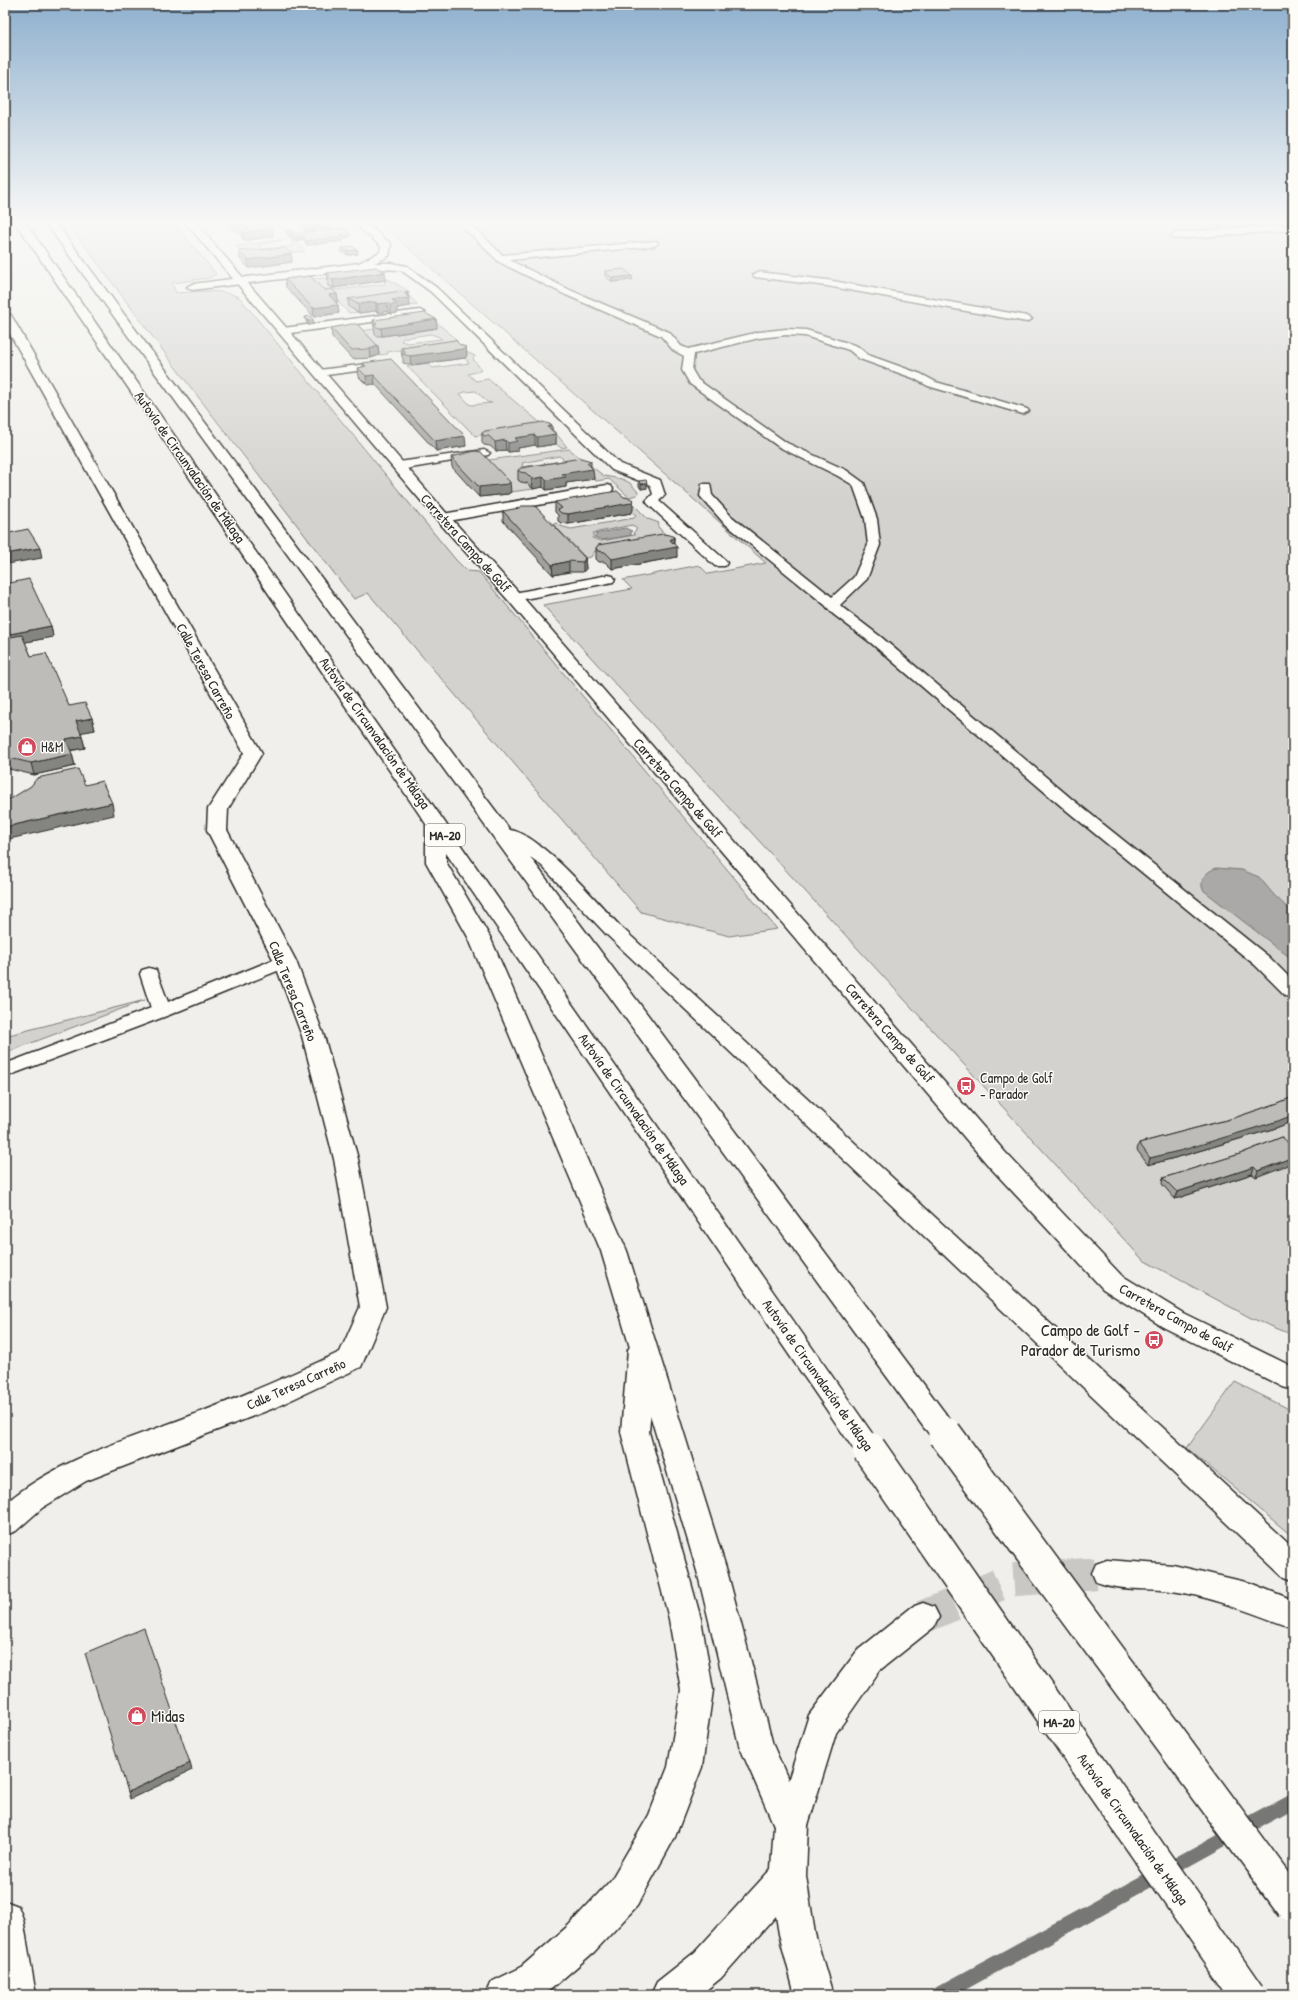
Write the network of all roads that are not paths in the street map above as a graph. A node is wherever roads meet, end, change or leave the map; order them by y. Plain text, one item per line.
1 (85, 315) edge
2 (119, 315) edge
3 (269, 315) edge
4 (403, 315) edge
5 (460, 315) edge
6 (621, 315) edge
7 (1003, 315) edge
8 (1027, 319) dead end
9 (7, 321) edge
10 (283, 332) junction
11 (686, 353) junction
12 (394, 363) edge
13 (319, 373) junction
14 (691, 378) junction
15 (722, 388) dead end
16 (1023, 411) dead end
17 (484, 452) edge
18 (399, 466) junction
19 (706, 487) dead end
20 (607, 489) dead end
21 (443, 518) junction
22 (720, 563) dead end
23 (608, 579) dead end
24 (514, 597) junction
25 (833, 604) junction
26 (436, 823) junction
27 (498, 827) junction
28 (285, 961) junction
29 (149, 974) dead end
30 (1293, 992) edge
31 (162, 1011) junction
32 (5, 1070) edge
33 (643, 1344) junction
34 (1293, 1379) edge
35 (5, 1522) edge
36 (1293, 1566) edge
37 (1107, 1573) tunnel mouth
38 (1293, 1614) edge
39 (923, 1617) tunnel mouth
40 (791, 1825) junction
41 (788, 1876) junction
42 (1293, 1906) edge
43 (5, 1919) edge
44 (17, 1995) edge
45 (504, 1995) edge
46 (670, 1995) edge
47 (814, 1995) edge
48 (1248, 1995) edge

1 - 26 main road, Autovía de Circunvalación de Málaga / MA-20
2 - 27 main road
3 - 10 main road, Carretera Campo de Golf
4 - 10 lane
5 - 22 lane
6 - 11 lane
7 - 8 lane
9 - 28 main road, Calle Teresa Carreño
10 - 13 main road, Carretera Campo de Golf
11 - 14 lane
11 - 16 lane
12 - 13 lane
13 - 18 main road, Carretera Campo de Golf
14 - 15 lane
14 - 25 lane
17 - 18 lane
18 - 21 main road, Carretera Campo de Golf
19 - 25 lane
20 - 21 lane
21 - 24 main road, Carretera Campo de Golf
23 - 24 lane
24 - 34 main road, Carretera Campo de Golf
25 - 30 lane
26 - 33 main road
26 - 48 main road, Autovía de Circunvalación de Málaga / MA-20, bridge
27 - 36 main road
27 - 42 main road, bridge
28 - 31 lane
28 - 35 main road, Calle Teresa Carreño
29 - 31 lane
31 - 32 lane
33 - 40 main road
33 - 45 main road
37 - 38 main road
39 - 40 main road
40 - 41 main road
41 - 46 main road
41 - 47 main road
43 - 44 main road

